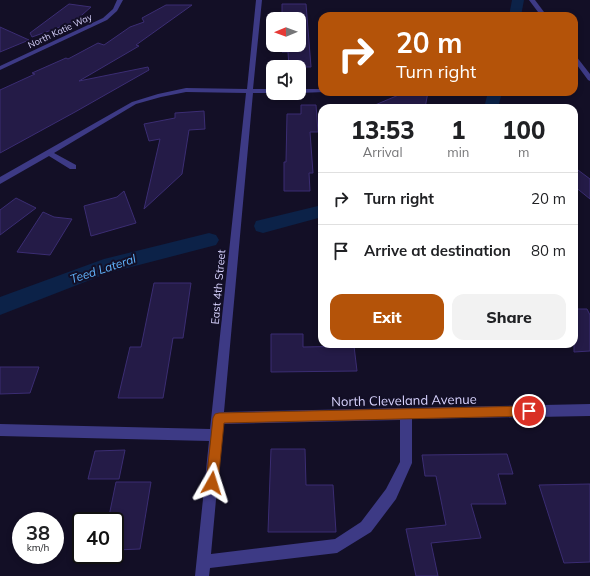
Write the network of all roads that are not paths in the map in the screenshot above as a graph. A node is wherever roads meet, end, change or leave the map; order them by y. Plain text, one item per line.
1 (120, 0) edge
2 (258, 0) edge
3 (532, 0) edge
4 (541, 12) edge
5 (578, 62) edge
6 (0, 68) edge
7 (590, 79) edge
8 (248, 91) junction
9 (266, 91) edge
10 (306, 91) edge
11 (318, 91) edge
12 (49, 153) junction
13 (73, 167) dead end
14 (0, 181) edge
15 (590, 410) edge
16 (406, 414) junction
17 (219, 418) junction
18 (0, 430) edge
19 (217, 435) junction
20 (204, 562) junction
21 (202, 576) edge

1 - 6 street, North Katie Way
2 - 8 street, East 4th Street
3 - 4 street
5 - 7 street
8 - 9 street
8 - 12 street
8 - 17 street, East 4th Street
10 - 11 street
12 - 13 street
12 - 14 street
15 - 16 street, North Cleveland Avenue
16 - 17 street, North Cleveland Avenue
16 - 20 street
17 - 19 street, East 4th Street
18 - 19 street
19 - 20 street, East 4th Street
20 - 21 street, East 4th Street

